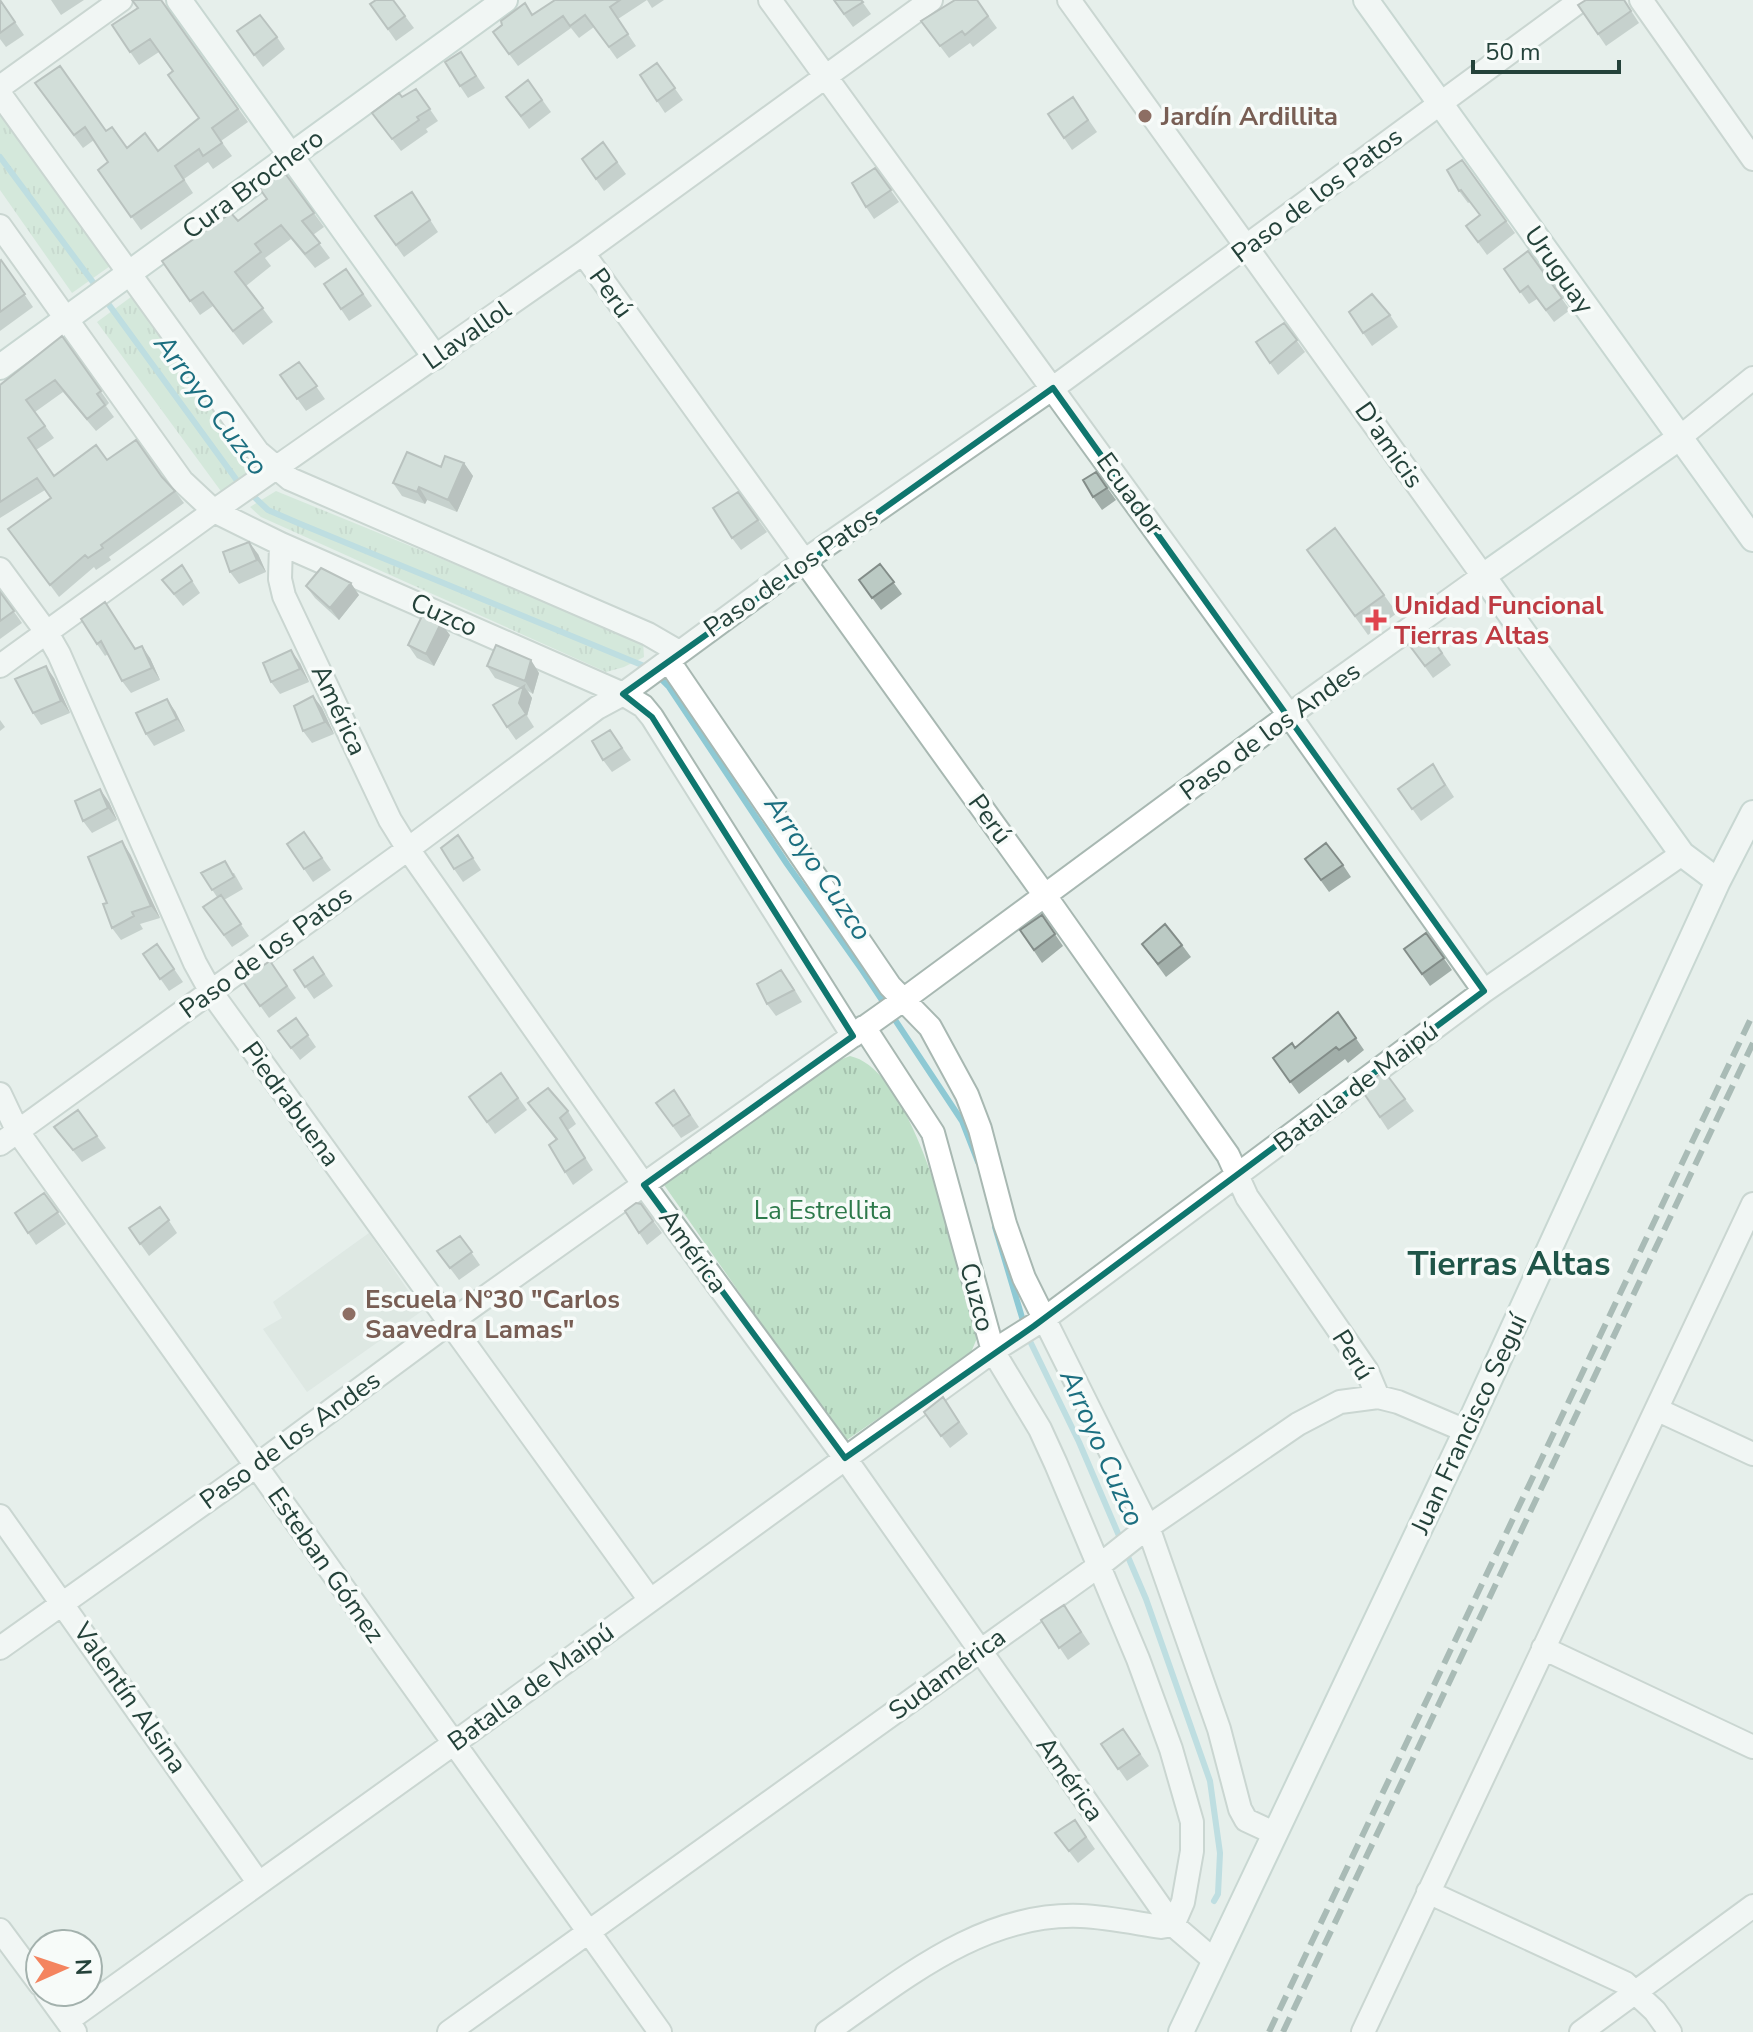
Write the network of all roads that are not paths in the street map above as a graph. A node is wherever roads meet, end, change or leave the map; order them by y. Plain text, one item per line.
1 (121, 0) edge
2 (179, 0) edge
3 (505, 0) edge
4 (770, 0) edge
5 (931, 0) edge
6 (1069, 0) edge
7 (1366, 0) edge
8 (1581, 0) edge
9 (1641, 0) edge
10 (827, 78) junction
11 (0, 87) edge
12 (0, 94) edge
13 (1440, 103) junction
14 (291, 155) junction
15 (1753, 159) edge
16 (0, 226) edge
17 (1248, 246) junction
18 (583, 253) junction
19 (121, 281) junction
20 (74, 314) junction
21 (435, 357) junction
22 (0, 367) edge
23 (1753, 378) edge
24 (1053, 388) junction
25 (1679, 438) junction
26 (268, 474) junction
27 (221, 506) junction
28 (1753, 539) edge
29 (281, 544) junction
30 (804, 561) junction
31 (0, 569) edge
32 (1483, 576) junction
33 (47, 633) junction
34 (669, 659) junction
35 (0, 666) edge
36 (631, 687) junction
37 (1289, 715) junction
38 (1753, 813) edge
39 (408, 849) junction
40 (1682, 854) junction
41 (1718, 881) junction
42 (1046, 897) junction
43 (1484, 991) junction
44 (211, 992) junction
45 (879, 1017) junction
46 (0, 1094) edge
47 (9, 1138) edge
48 (1237, 1177) junction
49 (644, 1185) junction
50 (1753, 1204) edge
51 (449, 1323) junction
52 (1039, 1323) junction
53 (993, 1351) junction
54 (1378, 1397) junction
55 (1658, 1410) junction
56 (1466, 1431) junction
57 (1753, 1454) edge
58 (845, 1458) junction
59 (256, 1466) junction
60 (0, 1516) edge
61 (1143, 1530) junction
62 (1106, 1560) junction
63 (650, 1600) junction
64 (63, 1602) junction
65 (0, 1648) edge
66 (1543, 1648) junction
67 (979, 1650) junction
68 (453, 1744) junction
69 (1753, 1747) edge
70 (1274, 1833) junction
71 (258, 1882) junction
72 (1428, 1892) junction
73 (1753, 1906) edge
74 (1173, 1925) junction
75 (0, 1930) edge
76 (589, 1932) junction
77 (1215, 1961) junction
78 (24, 1962) edge
79 (1638, 1993) junction
80 (58, 2008) edge
81 (71, 2026) edge
82 (449, 2032) edge
83 (660, 2032) edge
84 (827, 2032) edge
85 (1181, 2032) edge
86 (1363, 2032) edge
87 (1581, 2032) edge
88 (1670, 2032) edge

1 - 11 street
2 - 14 street
3 - 14 street, Cura Brochero
4 - 10 street, Ecuador
5 - 10 street, Llavallol
6 - 17 street, D'amicis
7 - 13 street, Uruguay
8 - 13 street, Paso de los Patos
9 - 15 street
10 - 18 street, Llavallol
10 - 24 street, Ecuador
12 - 19 street
13 - 17 street, Paso de los Patos
13 - 25 street, Uruguay
14 - 19 street, Cura Brochero
14 - 21 street
16 - 20 street, Cuzco
17 - 24 street, Paso de los Patos
17 - 32 street, D'amicis
18 - 21 street, Llavallol
18 - 30 street, Perú
19 - 20 street, Cura Brochero
19 - 26 street
20 - 22 street, Cura Brochero
20 - 27 street, Cuzco
21 - 26 street, Llavallol
23 - 25 street, Paso de los Andes
24 - 30 street, Paso de los Patos
24 - 37 street, Ecuador
25 - 28 street, Uruguay
25 - 32 street, Paso de los Andes
26 - 27 street, Llavallol
26 - 34 street
27 - 29 street, Cuzco
27 - 33 street, Llavallol
29 - 36 street, Cuzco
29 - 39 street, América
30 - 34 street, Paso de los Patos
30 - 42 street, Perú
31 - 33 street, Piedrabuena
32 - 37 street, Paso de los Andes
32 - 40 street, D'amicis
33 - 35 street, Llavallol
33 - 44 street, Piedrabuena
34 - 36 street, Paso de los Patos
34 - 45 street
36 - 39 street, Paso de los Patos
36 - 45 street, Cuzco
37 - 42 street, Paso de los Andes
37 - 43 street, Ecuador
38 - 41 street, Juan Francisco Seguí
39 - 44 street, Paso de los Patos
39 - 49 street, América
40 - 41 street, D'amicis
40 - 43 street, Batalla de Maipú
41 - 56 street, Juan Francisco Seguí
42 - 45 street, Paso de los Andes
42 - 48 street, Perú
43 - 48 street, Batalla de Maipú
44 - 47 street, Paso de los Patos
44 - 51 street, Piedrabuena
45 - 49 street, Paso de los Andes
45 - 52 street
45 - 53 street, Cuzco
46 - 47 street, Esteban Gómez
47 - 59 street, Esteban Gómez
48 - 52 street, Batalla de Maipú
48 - 54 street, Perú
49 - 51 street, Paso de los Andes
49 - 58 street, América
50 - 55 street
51 - 59 street, Paso de los Andes
51 - 63 street, Piedrabuena
52 - 53 street, Batalla de Maipú
52 - 61 street
53 - 58 street, Batalla de Maipú
53 - 62 street, Cuzco
54 - 56 street, Sudamérica
54 - 61 street, Sudamérica
55 - 57 street
55 - 66 street
56 - 70 street, Juan Francisco Seguí
58 - 63 street, Batalla de Maipú
58 - 67 street, América
59 - 64 street, Paso de los Andes
59 - 68 street, Esteban Gómez
60 - 64 street, Valentín Alsina
61 - 62 street, Sudamérica
61 - 70 street
62 - 67 street, Sudamérica
62 - 74 street, Cuzco
63 - 68 street, Batalla de Maipú
64 - 65 street, Paso de los Andes
64 - 71 street, Valentín Alsina
66 - 69 street
66 - 72 street
67 - 74 street, América
67 - 76 street, Sudamérica
68 - 71 street, Batalla de Maipú
68 - 76 street, Esteban Gómez
70 - 77 street, Juan Francisco Seguí
71 - 81 street, Batalla de Maipú
72 - 79 street
72 - 86 street
73 - 79 street
74 - 77 street, América
74 - 84 street
75 - 78 street
76 - 82 street, Sudamérica
76 - 83 street, Esteban Gómez
77 - 85 street, Juan Francisco Seguí
79 - 87 street
79 - 88 street
80 - 81 street

